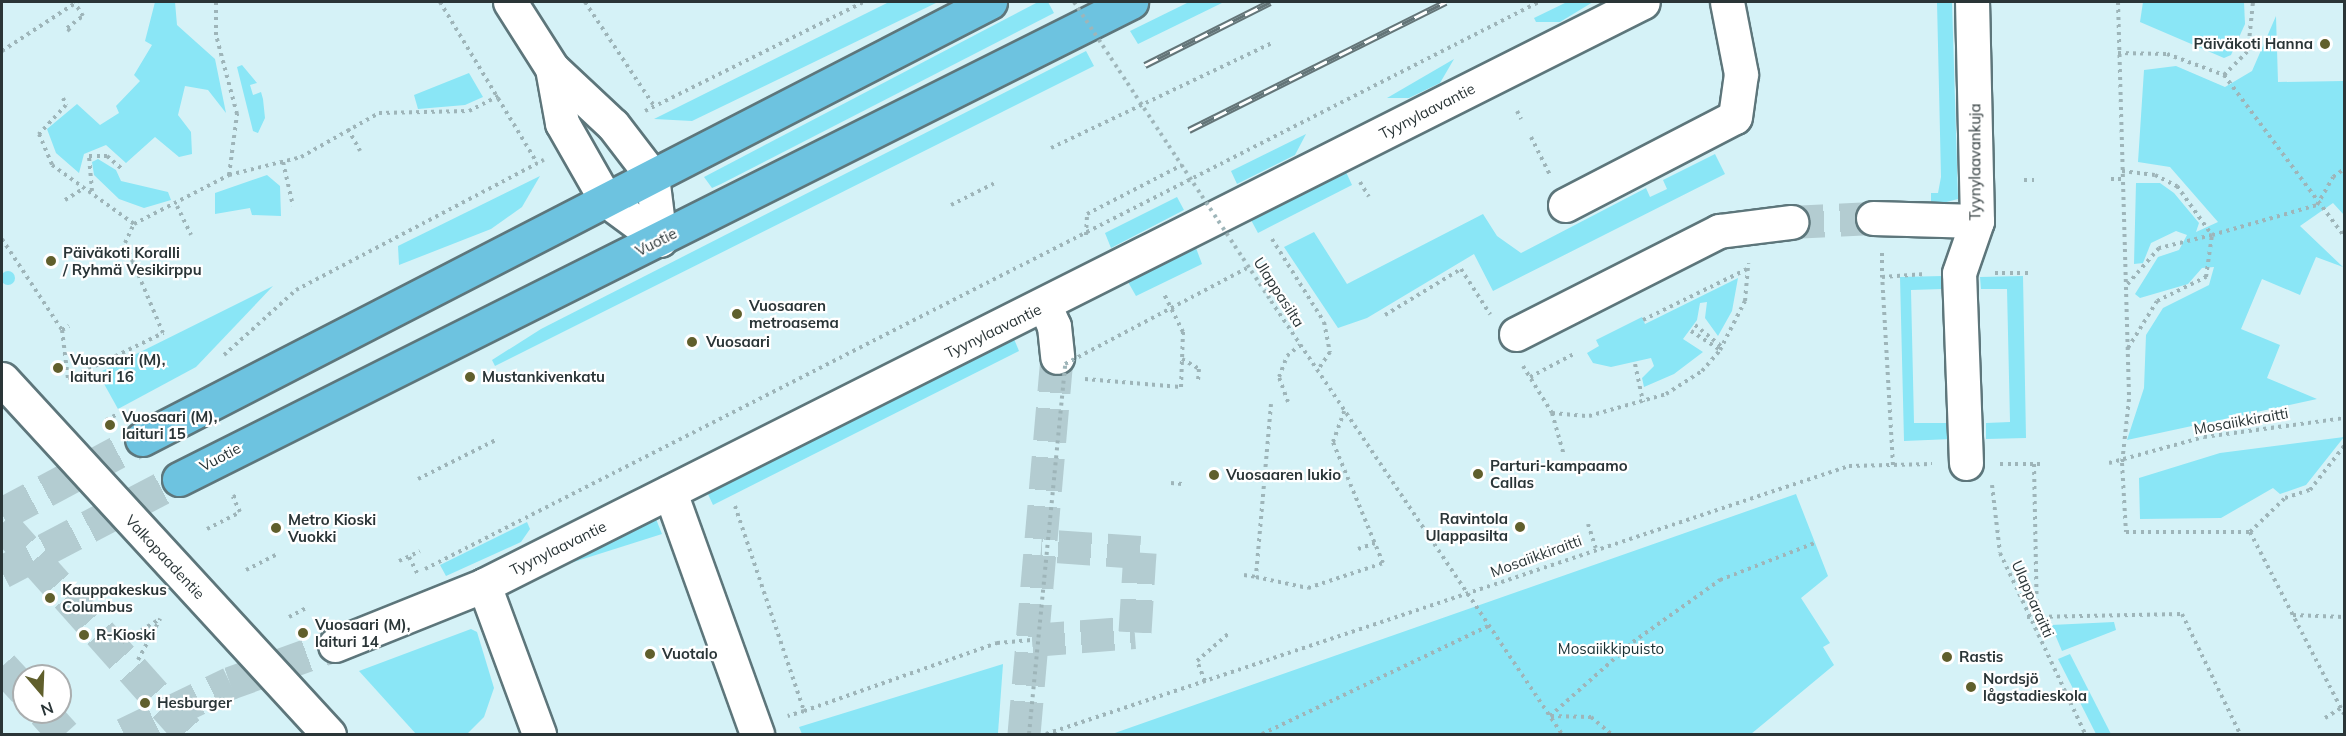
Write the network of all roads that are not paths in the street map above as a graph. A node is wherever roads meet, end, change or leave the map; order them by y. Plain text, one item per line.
1 (510, 2) edge
2 (990, 2) edge
3 (1131, 2) edge
4 (1643, 2) edge
5 (1727, 2) edge
6 (1972, 2) edge
7 (552, 68) junction
8 (652, 176) junction
9 (606, 200) junction
10 (1565, 205) dead end
11 (1873, 218) tunnel mouth
12 (1977, 221) junction
13 (1791, 222) tunnel mouth
14 (660, 240) junction
15 (1045, 306) junction
16 (1510, 338) road end
17 (1057, 357) tunnel mouth
18 (2, 380) edge
19 (141, 439) tunnel mouth
20 (1979, 463) road end
21 (179, 479) tunnel mouth
22 (670, 492) junction
23 (484, 585) junction
24 (335, 645) tunnel mouth
25 (328, 735) edge
26 (539, 735) edge
27 (757, 735) edge

1 - 7 street
2 - 8 main road
3 - 14 main road, Vuotie
4 - 15 street, Tyynylaavantie
5 - 10 street
6 - 12 street, Tyynylaavankuja
7 - 8 street
7 - 9 street
8 - 9 main road
8 - 14 street
9 - 14 street
9 - 19 main road
11 - 12 street
12 - 20 street, Tyynylaavankuja
13 - 16 street
14 - 21 main road, Vuotie
15 - 17 street
15 - 22 street, Tyynylaavantie
18 - 25 street, Valkopaadentie, bridge
22 - 23 street, Tyynylaavantie
22 - 27 street
23 - 24 street, Tyynylaavantie
23 - 26 street

